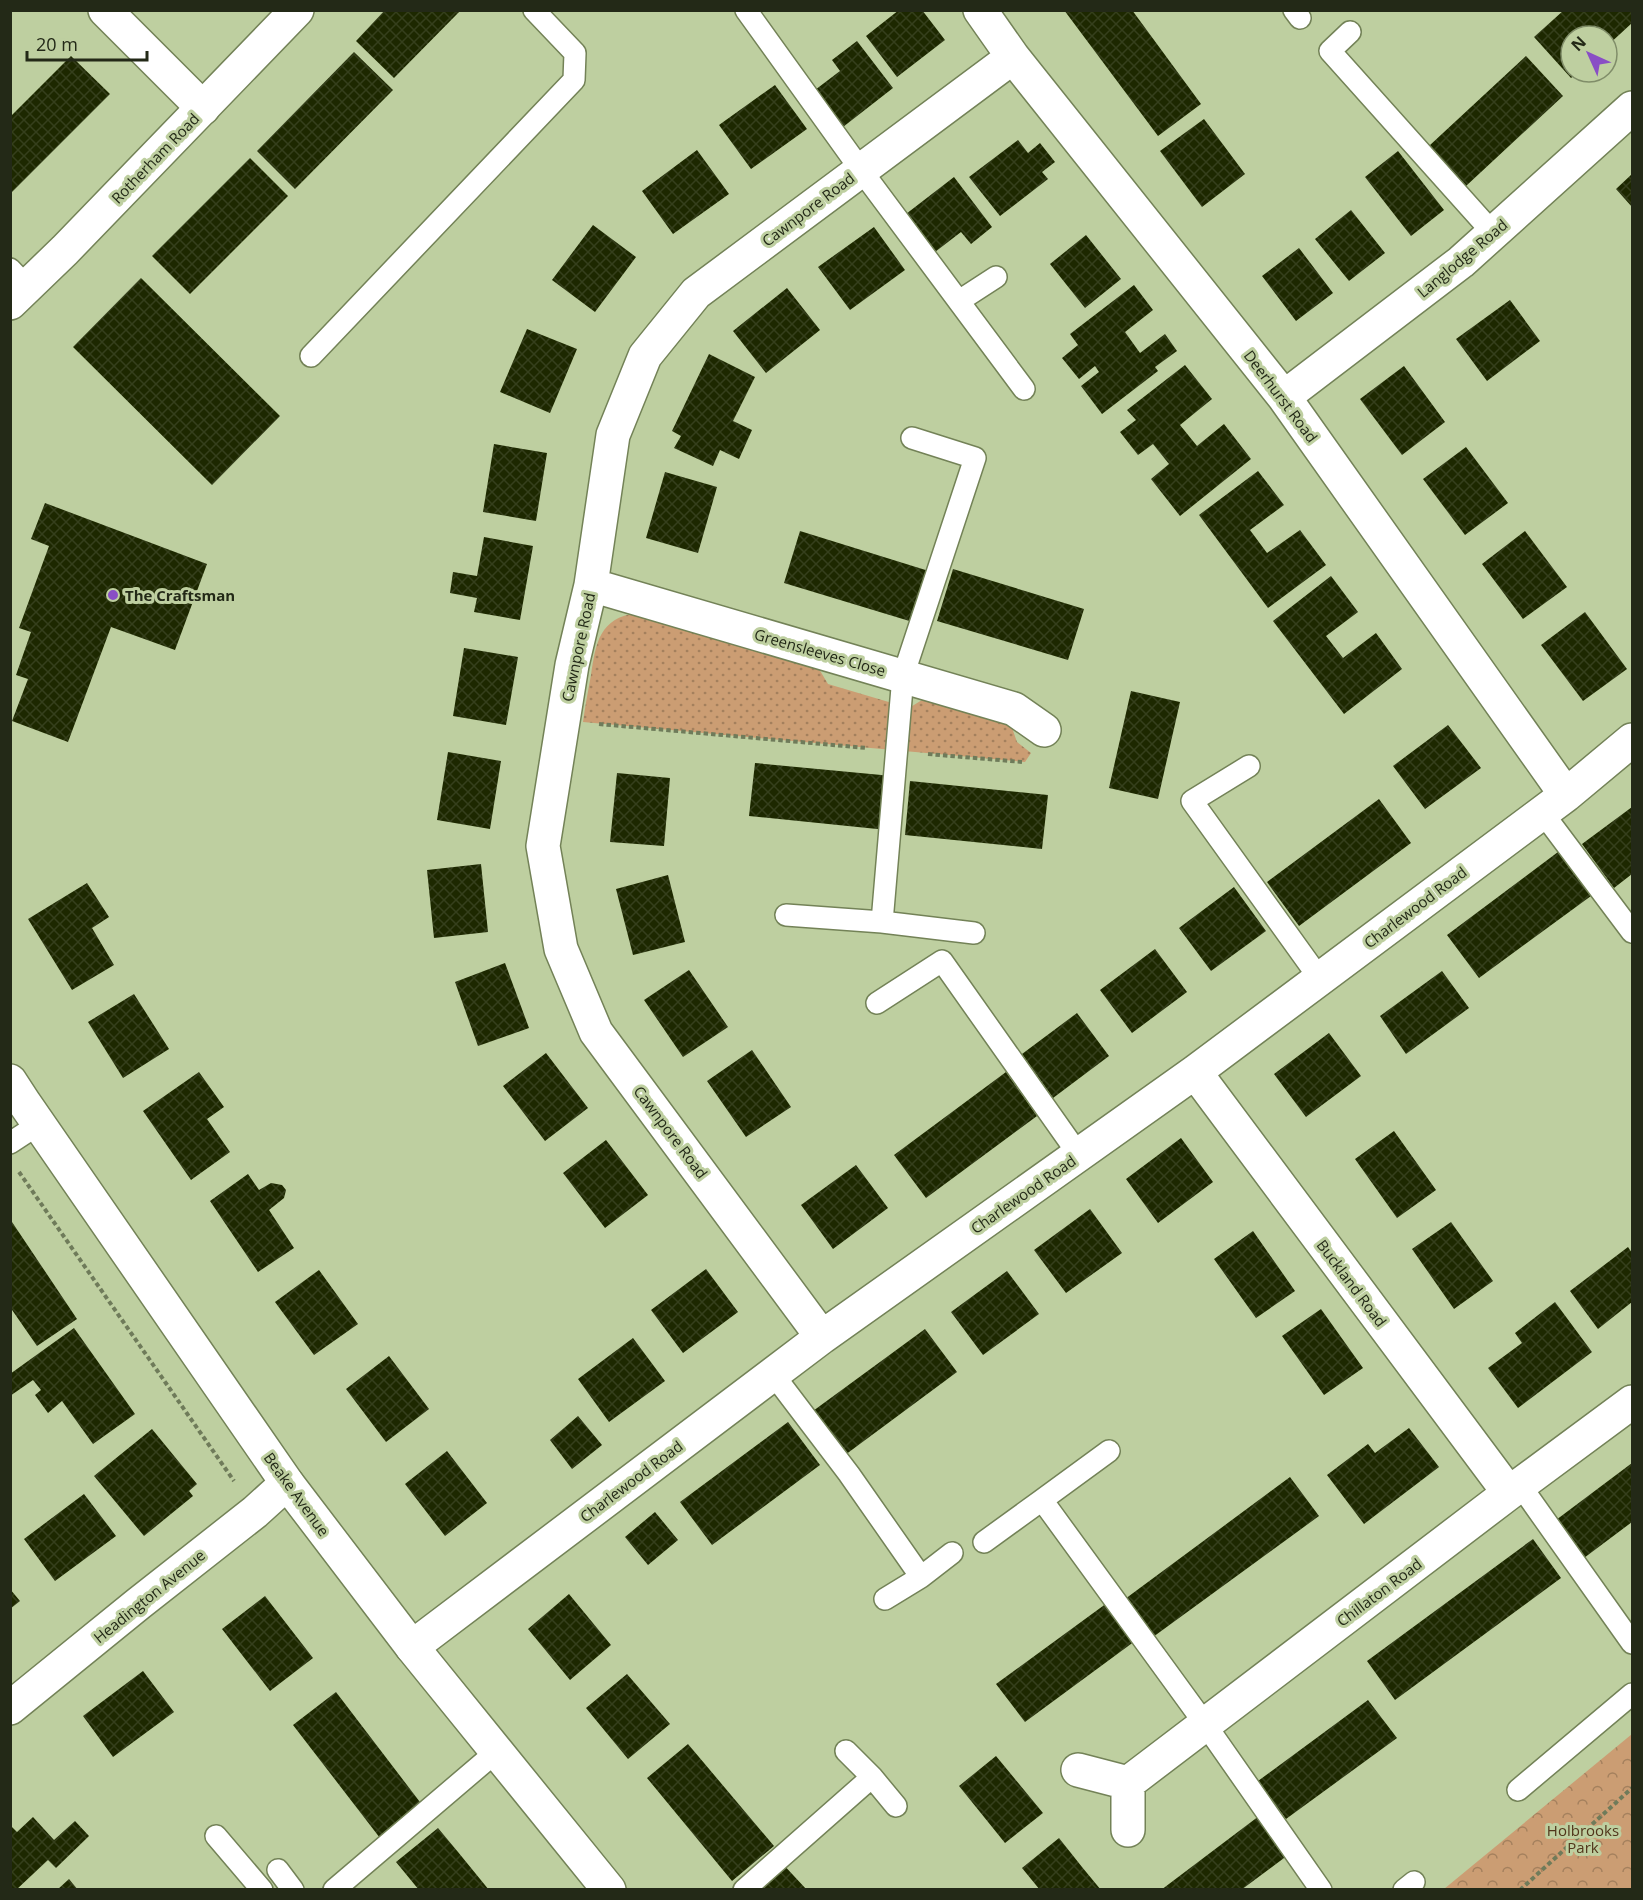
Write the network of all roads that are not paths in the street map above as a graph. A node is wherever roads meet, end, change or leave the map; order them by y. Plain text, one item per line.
1 (105, 10) edge
2 (297, 10) edge
3 (534, 10) edge
4 (746, 10) edge
5 (980, 10) edge
6 (1350, 32) dead end
7 (1013, 57) junction
8 (203, 108) junction
9 (1632, 108) edge
10 (861, 170) junction
11 (1493, 233) junction
12 (996, 277) dead end
13 (16, 287) edge
14 (959, 301) junction
15 (311, 356) dead end
16 (1024, 389) dead end
17 (1284, 397) junction
18 (912, 438) dead end
19 (591, 585) junction
20 (903, 676) junction
21 (1044, 730) road end
22 (1632, 740) edge
23 (1249, 766) dead end
24 (1554, 803) junction
25 (786, 915) dead end
26 (882, 922) junction
27 (1632, 932) edge
28 (974, 933) dead end
29 (1320, 978) junction
30 (877, 1003) dead end
31 (1194, 1072) junction
32 (10, 1080) edge
33 (39, 1124) junction
34 (10, 1143) edge
35 (1078, 1155) junction
36 (822, 1337) junction
37 (773, 1374) junction
38 (1632, 1402) edge
39 (1109, 1451) dead end
40 (287, 1483) junction
41 (1515, 1489) junction
42 (1042, 1500) junction
43 (984, 1542) dead end
44 (952, 1552) dead end
45 (921, 1577) junction
46 (885, 1599) dead end
47 (1632, 1643) edge
48 (412, 1647) junction
49 (1632, 1694) edge
50 (10, 1708) edge
51 (1205, 1724) junction
52 (846, 1751) dead end
53 (496, 1752) junction
54 (1078, 1770) dead end
55 (872, 1777) junction
56 (1128, 1783) junction
57 (1518, 1790) dead end
58 (896, 1806) dead end
59 (1128, 1830) dead end
60 (216, 1836) dead end
61 (278, 1870) dead end
62 (261, 1890) edge
63 (293, 1890) edge
64 (334, 1890) edge
65 (609, 1890) edge
66 (744, 1890) edge
67 (1321, 1890) edge

1 - 8 street
2 - 8 street, Rotherham Road
3 - 15 lane
4 - 10 lane
5 - 7 street, Deerhurst Road
6 - 11 lane
7 - 10 street, Cawnpore Road
7 - 17 street, Deerhurst Road
8 - 13 street, Rotherham Road
9 - 11 street, Langlodge Road
10 - 14 lane
10 - 19 street, Cawnpore Road
11 - 17 street, Langlodge Road
12 - 14 lane
14 - 16 lane
17 - 24 street, Deerhurst Road
18 - 20 lane
19 - 20 street, Greensleeves Close
19 - 36 street, Cawnpore Road
20 - 21 street, Greensleeves Close
20 - 26 lane
22 - 24 street, Charlewood Road
23 - 29 lane
24 - 27 lane
24 - 29 street, Charlewood Road
25 - 26 lane
26 - 28 lane
29 - 31 street, Charlewood Road
30 - 35 lane
31 - 35 street, Charlewood Road
31 - 41 street, Buckland Road
32 - 33 street, Beake Avenue
33 - 34 lane
33 - 40 street, Beake Avenue
35 - 36 street, Charlewood Road
36 - 37 street, Charlewood Road
37 - 45 lane
37 - 48 street, Charlewood Road
38 - 41 street, Chillaton Road
39 - 42 lane
40 - 48 street, Beake Avenue
40 - 50 street, Headington Avenue
41 - 47 lane
41 - 51 street, Chillaton Road
42 - 43 lane
42 - 51 lane
44 - 45 lane
45 - 46 lane
48 - 53 street, Beake Avenue
49 - 57 lane
51 - 56 street, Chillaton Road
51 - 67 lane
52 - 55 lane
53 - 64 lane
53 - 65 street, Beake Avenue
54 - 56 street
55 - 58 lane
55 - 66 lane
56 - 59 street
60 - 62 lane
61 - 63 lane

